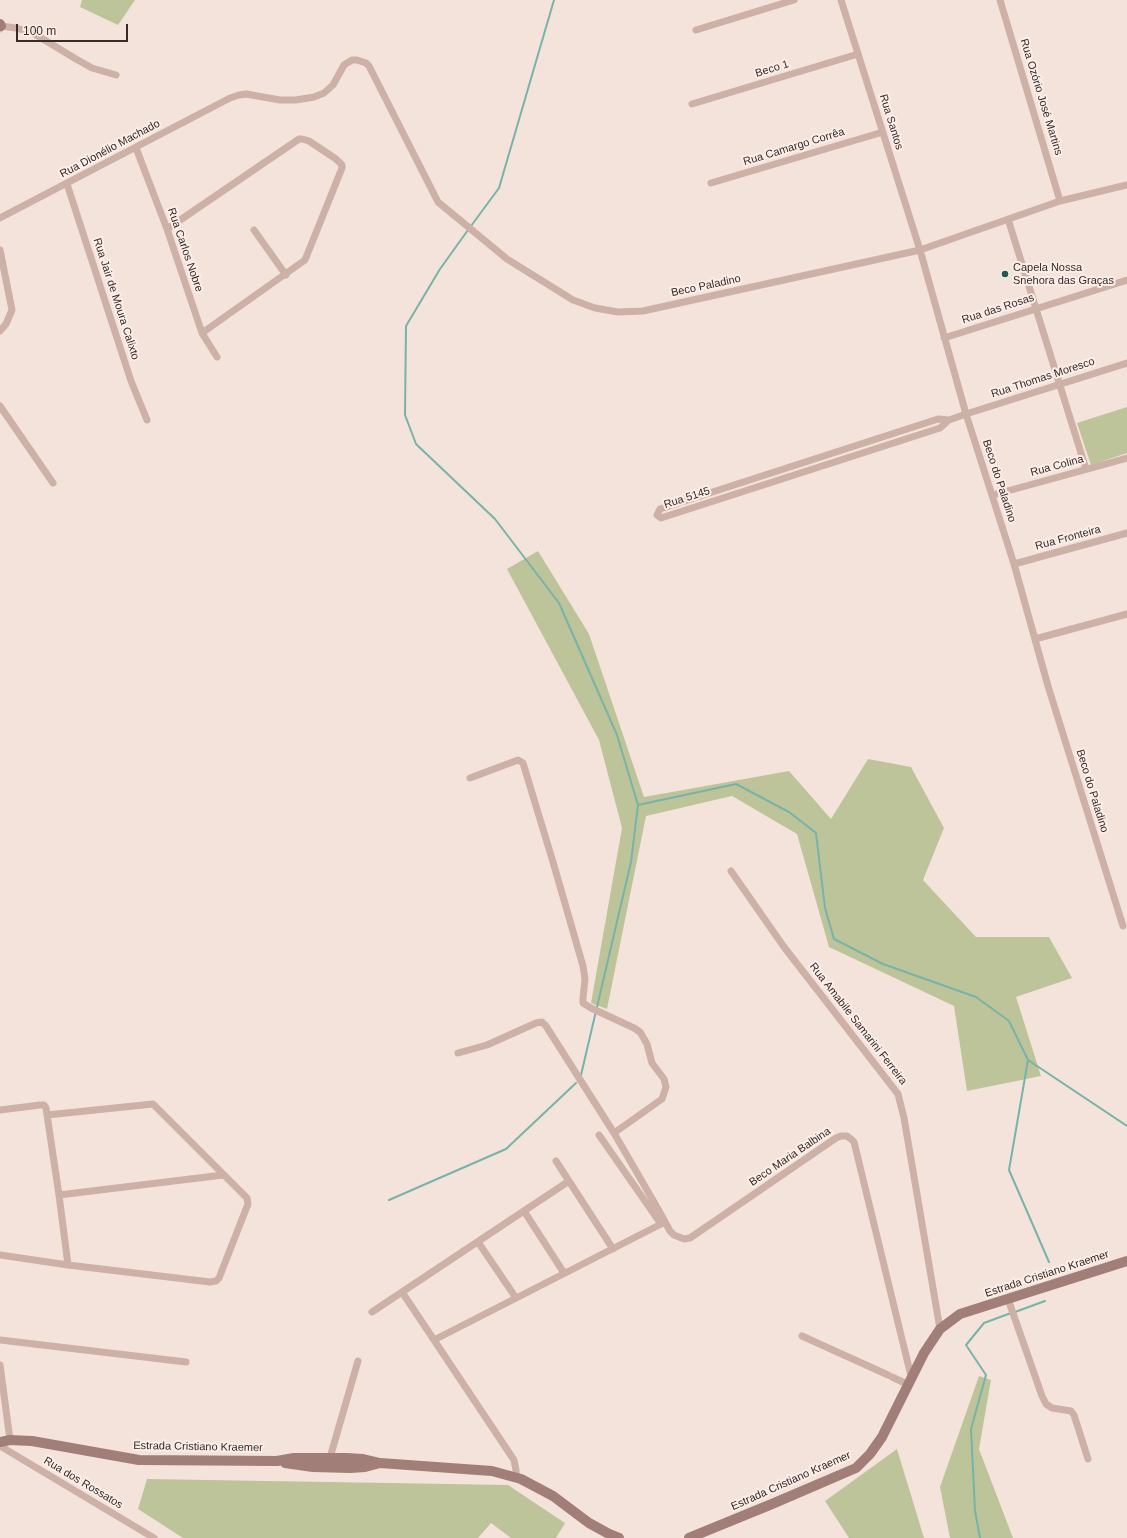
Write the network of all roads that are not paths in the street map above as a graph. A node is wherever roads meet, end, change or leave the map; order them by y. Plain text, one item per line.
1 (794, 0) edge
2 (841, 0) edge
3 (1000, 0) edge
4 (0, 27) edge
5 (696, 30) dead end
6 (858, 54) junction
7 (116, 75) dead end
8 (692, 104) dead end
9 (883, 132) junction
10 (136, 148) junction
11 (711, 183) dead end
12 (67, 184) junction
13 (1127, 185) edge
14 (1060, 201) junction
15 (0, 218) edge
16 (1008, 220) junction
17 (167, 229) junction
18 (254, 230) dead end
19 (0, 250) edge
20 (920, 250) junction
21 (507, 259) joint
22 (286, 275) junction
23 (1127, 280) edge
24 (1036, 309) junction
25 (0, 331) edge
26 (202, 333) junction
27 (944, 338) junction
28 (217, 357) dead end
29 (1127, 363) edge
30 (1060, 384) junction
31 (0, 406) edge
32 (966, 414) junction
33 (147, 420) dead end
34 (949, 420) junction
35 (849, 449) junction
36 (851, 456) junction
37 (1127, 458) edge
38 (1086, 470) junction
39 (776, 472) junction
40 (779, 480) junction
41 (53, 482) dead end
42 (993, 495) junction
43 (1127, 533) edge
44 (1014, 564) junction
45 (1127, 614) edge
46 (1035, 639) junction
47 (470, 778) dead end
48 (731, 871) dead end
49 (1123, 926) dead end
50 (458, 1053) dead end
51 (0, 1110) edge
52 (47, 1115) junction
53 (598, 1134) dead end
54 (614, 1134) junction
55 (556, 1161) dead end
56 (223, 1175) junction
57 (569, 1181) junction
58 (59, 1195) junction
59 (524, 1211) junction
60 (663, 1223) junction
61 (478, 1242) junction
62 (613, 1249) junction
63 (0, 1255) edge
64 (1127, 1261) edge
65 (68, 1265) junction
66 (564, 1273) junction
67 (402, 1292) junction
68 (516, 1298) junction
69 (1008, 1299) junction
70 (372, 1312) dead end
71 (940, 1329) junction
72 (802, 1336) dead end
73 (0, 1340) edge
74 (434, 1340) junction
75 (358, 1361) dead end
76 (186, 1362) dead end
77 (0, 1365) edge
78 (909, 1380) junction
79 (5, 1441) edge
80 (0, 1446) edge
81 (1088, 1459) dead end
82 (329, 1462) junction
83 (516, 1478) junction
84 (154, 1538) edge
85 (619, 1538) edge
86 (689, 1538) edge

1 - 5 street
2 - 6 street, Rua Santos
3 - 14 street, Rua Ozório José Martins
4 - 7 street
6 - 8 street, Beco 1
6 - 9 street, Rua Santos
9 - 11 street, Rua Camargo Corrêa
9 - 20 street, Rua Santos
10 - 12 street, Rua Dionélio Machado
10 - 17 street, Rua Carlos Nobre
10 - 21 street, Rua Dionélio Machado
12 - 15 street, Rua Dionélio Machado
12 - 33 street, Rua Jair de Moura Calixto
13 - 14 street
14 - 16 street
16 - 20 street
16 - 24 street
17 - 22 street
17 - 26 street, Rua Carlos Nobre
18 - 22 street
19 - 25 street
20 - 21 street, Beco Paladino
20 - 27 street, Beco do Paladino
22 - 26 street
23 - 24 street, Rua das Rosas
24 - 27 street, Rua das Rosas
24 - 30 street
26 - 28 street, Rua Carlos Nobre
27 - 32 street, Beco do Paladino
29 - 30 street, Rua Thomas Moresco
30 - 32 street, Rua Thomas Moresco
30 - 38 street
31 - 41 street
32 - 34 street, Rua 5145
32 - 42 street, Beco do Paladino
34 - 35 street, Rua 5145
34 - 36 street, Rua 5145
35 - 36 street
35 - 39 street, Rua 5145
36 - 40 street, Rua 5145
37 - 38 street, Rua Colina
38 - 42 street, Rua Colina
39 - 40 street
39 - 40 street, Rua 5145
42 - 44 street, Beco do Paladino
43 - 44 street, Rua Fronteira
44 - 46 street, Beco do Paladino
45 - 46 street
46 - 49 street, Beco do Paladino
47 - 54 street
48 - 71 street, Rua Amabile Samarini Ferreira
50 - 54 street, Beco Maria Balbina
51 - 52 street
52 - 56 street
52 - 58 street
53 - 60 street
54 - 60 street, Beco Maria Balbina
55 - 57 street
56 - 58 street
56 - 65 street
57 - 59 street
57 - 62 street
58 - 65 street
59 - 61 street
59 - 66 street
60 - 62 street
60 - 78 street, Beco Maria Balbina
61 - 67 street
61 - 68 street
62 - 66 street
63 - 65 street
64 - 69 main road, Estrada Cristiano Kraemer
66 - 68 street
67 - 70 street
67 - 74 street
68 - 74 street
69 - 71 main road, Estrada Cristiano Kraemer
69 - 81 street
71 - 78 main road, Estrada Cristiano Kraemer
72 - 78 street
73 - 76 street
74 - 83 street
75 - 82 street
77 - 79 street
78 - 86 main road, Estrada Cristiano Kraemer
79 - 82 main road, Estrada Cristiano Kraemer
80 - 84 street, Rua dos Rossatos
82 - 83 main road, Estrada Cristiano Kraemer
83 - 85 main road, Estrada Cristiano Kraemer

